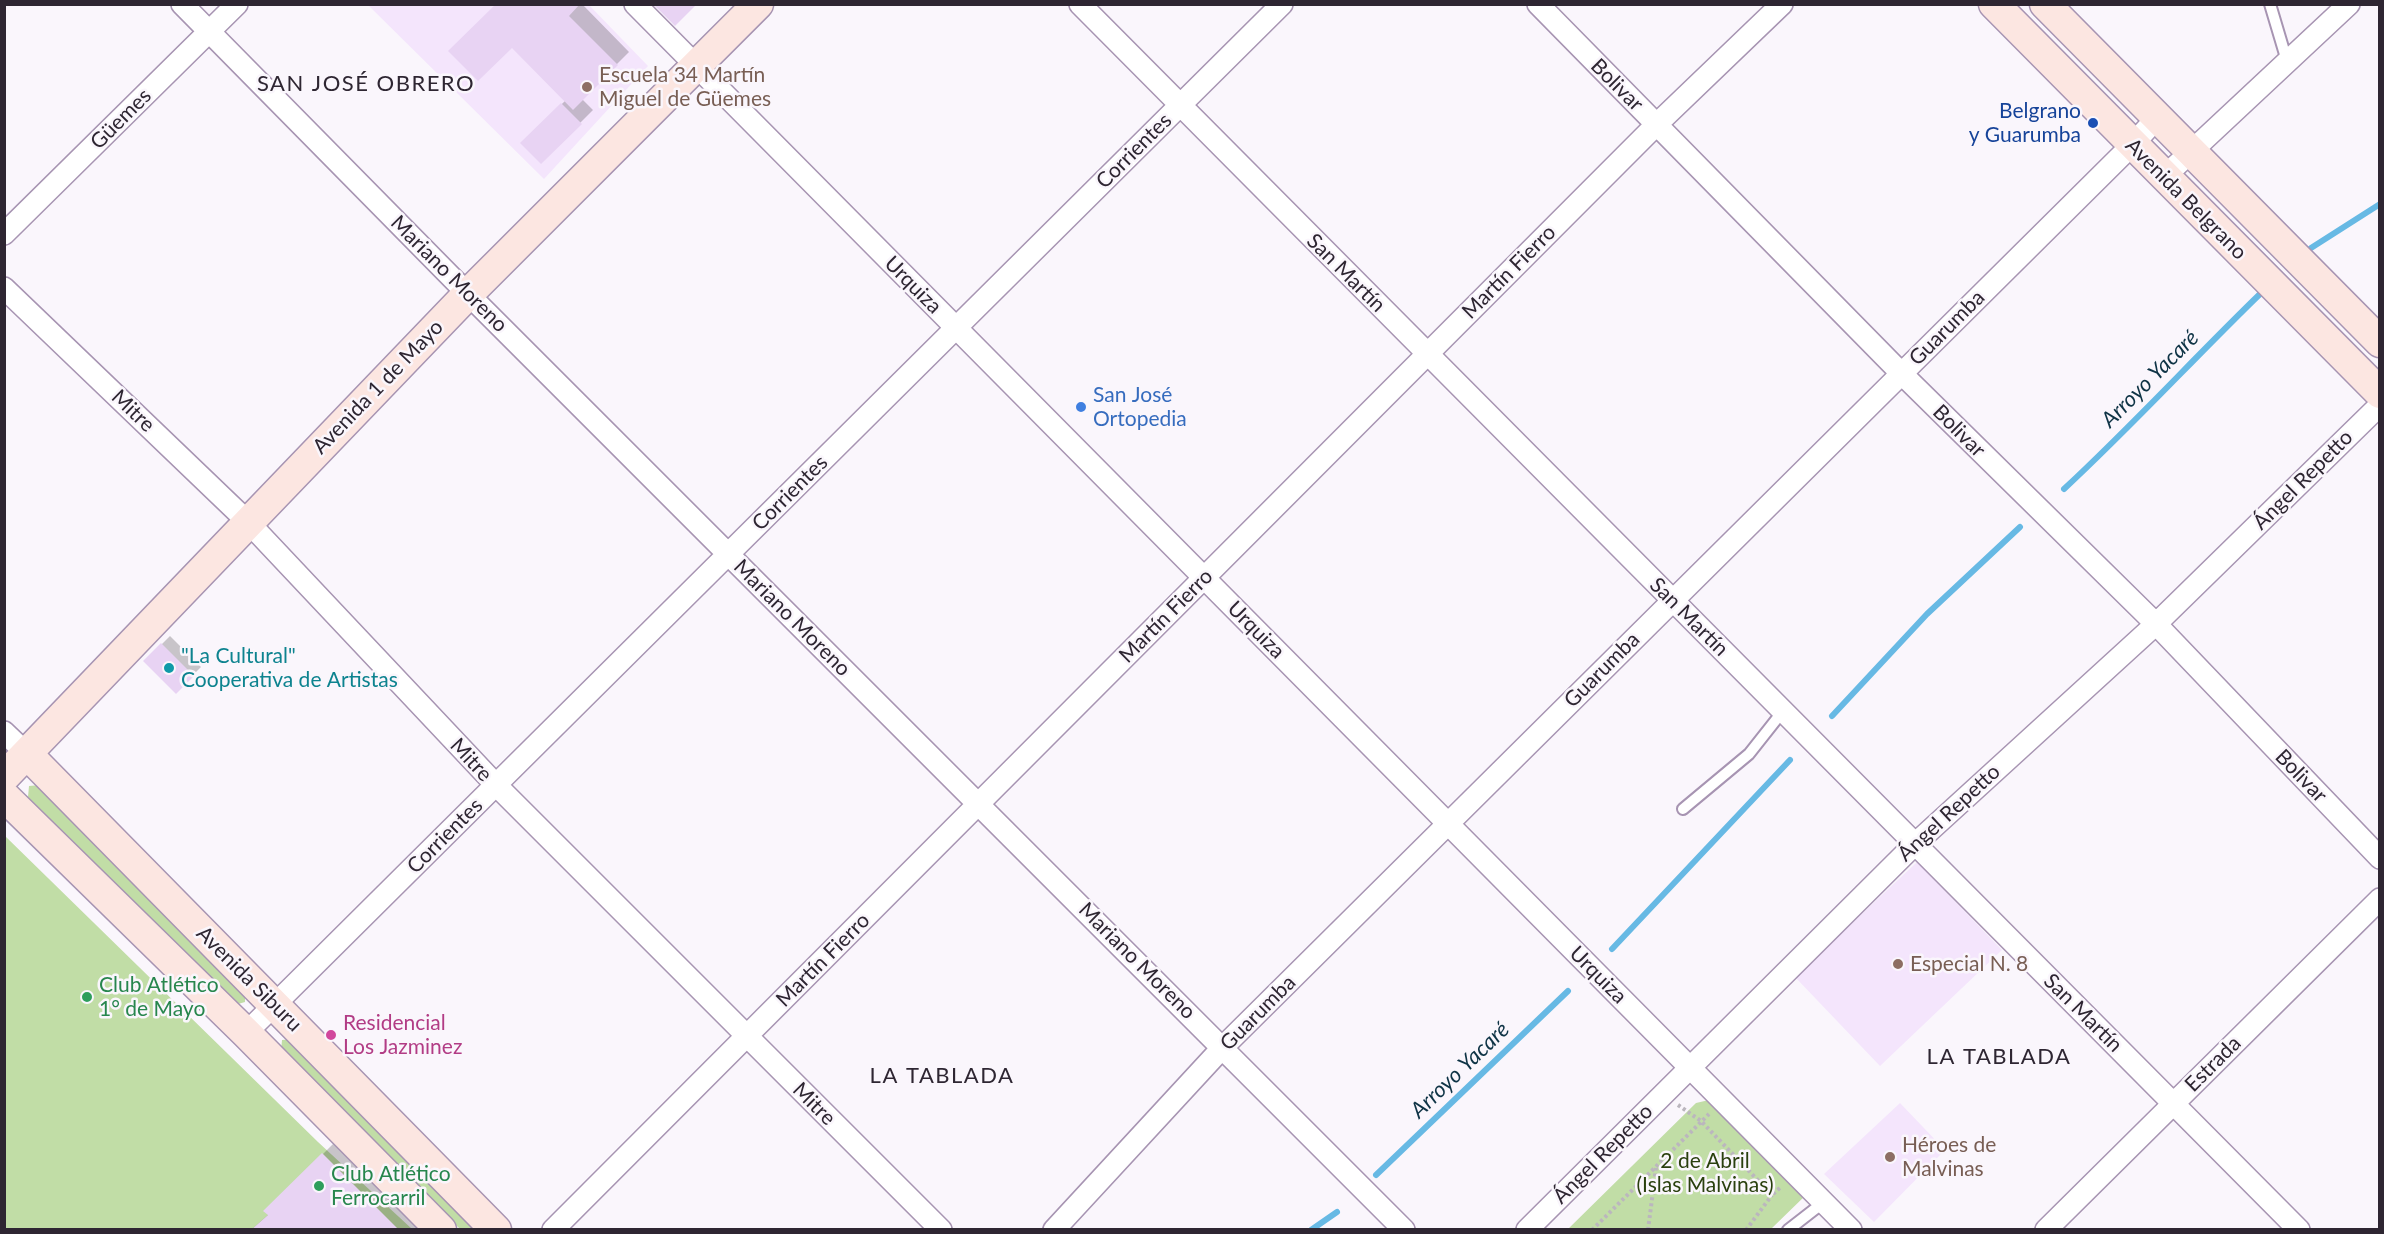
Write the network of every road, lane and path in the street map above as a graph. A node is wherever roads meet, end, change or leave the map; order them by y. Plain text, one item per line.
1 (182, 4) edge
2 (237, 4) edge
3 (635, 4) edge
4 (758, 4) edge
5 (1080, 4) edge
6 (1282, 4) edge
7 (1538, 4) edge
8 (1782, 4) edge
9 (1994, 4) edge
10 (2045, 4) edge
11 (2270, 4) edge
12 (2349, 4) edge
13 (210, 31) junction
14 (2287, 61) junction
15 (696, 66) junction
16 (1180, 105) junction
17 (2157, 118) junction
18 (1656, 125) junction
19 (2132, 146) junction
20 (2189, 151) junction
21 (2165, 176) junction
22 (4, 234) edge
23 (4, 288) edge
24 (468, 294) junction
25 (956, 328) junction
26 (2379, 342) edge
27 (1427, 354) junction
28 (1901, 373) junction
29 (2379, 393) edge
30 (2379, 405) edge
31 (249, 523) junction
32 (729, 554) junction
33 (1204, 578) junction
34 (1673, 600) junction
35 (2157, 624) junction
36 (1783, 711) junction
37 (4, 732) edge
38 (27, 754) junction
39 (4, 777) edge
40 (496, 785) junction
41 (4, 796) edge
42 (978, 804) junction
43 (1683, 809) dead end
44 (1448, 824) junction
45 (1915, 844) junction
46 (2379, 858) edge
47 (2379, 899) edge
48 (275, 1005) junction
49 (246, 1033) junction
50 (746, 1036) junction
51 (1223, 1047) junction
52 (1690, 1067) junction
53 (1663, 1094) junction
54 (1723, 1101) junction
55 (2173, 1103) junction
56 (1701, 1121) junction
57 (1657, 1167) junction
58 (1796, 1174) junction
59 (1772, 1195) junction
60 (1824, 1202) junction
61 (441, 1230) edge
62 (496, 1230) edge
63 (553, 1230) edge
64 (941, 1230) edge
65 (1054, 1230) edge
66 (1404, 1230) edge
67 (1527, 1230) edge
68 (1592, 1230) edge
69 (1648, 1230) edge
70 (1746, 1230) edge
71 (1788, 1230) edge
72 (1851, 1230) edge
73 (2046, 1230) edge
74 (2299, 1230) edge

1 - 13 street, Mariano Moreno
2 - 13 street, Güemes
3 - 15 street, Urquiza
4 - 15 main road, Avenida 1 de Mayo
5 - 16 street, San Martín
6 - 16 street, Corrientes
7 - 18 street, Bolivar
8 - 18 street, Martín Fierro
9 - 19 main road, Avenida Belgrano
10 - 17 main road, Avenida Belgrano
11 - 14 lane
12 - 14 street
13 - 22 street, Güemes
13 - 24 street, Mariano Moreno
14 - 20 street
15 - 24 main road, Avenida 1 de Mayo
15 - 25 street, Urquiza
16 - 25 street, Corrientes
16 - 27 street, San Martín
17 - 19 street, Guarumba
17 - 20 main road, Avenida Belgrano
18 - 27 street, Martín Fierro
18 - 28 street, Bolivar
19 - 21 main road, Avenida Belgrano
19 - 28 street, Guarumba
20 - 21 street
20 - 26 main road, Avenida Belgrano
21 - 29 main road, Avenida Belgrano
23 - 31 street, Mitre
24 - 31 main road, Avenida 1 de Mayo
24 - 32 street, Mariano Moreno
25 - 32 street, Corrientes
25 - 33 street, Urquiza
27 - 33 street, Martín Fierro
27 - 34 street, San Martín
28 - 34 street, Guarumba
28 - 35 street, Bolivar
30 - 35 street, Ángel Repetto
31 - 38 main road, Avenida 1 de Mayo
31 - 40 street, Mitre
32 - 40 street, Corrientes
32 - 42 street, Mariano Moreno
33 - 42 street, Martín Fierro
33 - 44 street, Urquiza
34 - 36 street, San Martín
34 - 44 street, Guarumba
35 - 45 street, Ángel Repetto
35 - 46 street, Bolivar
36 - 43 lane
36 - 45 street, San Martín
37 - 38 street
38 - 39 main road, Avenida 1 de Mayo
38 - 48 main road, Avenida Siburu
40 - 48 street, Corrientes
40 - 50 street, Mitre
41 - 49 main road, Avenida Siburu
42 - 50 street, Martín Fierro
42 - 51 street, Mariano Moreno
44 - 51 street, Guarumba
44 - 52 street, Urquiza
45 - 52 street, Ángel Repetto
45 - 55 street, San Martín
47 - 55 street, Estrada
48 - 49 street, Corrientes
48 - 62 main road, Avenida Siburu
49 - 61 main road, Avenida Siburu
50 - 63 street, Martín Fierro
50 - 64 street, Mitre
51 - 65 street, Guarumba
51 - 66 street, Mariano Moreno
52 - 53 street, Ángel Repetto
52 - 54 street, Urquiza
53 - 56 path
53 - 67 street, Ángel Repetto
54 - 56 path
54 - 58 street, Urquiza
55 - 73 street, Estrada
55 - 74 street, San Martín
56 - 57 path
56 - 59 path
57 - 68 path
57 - 69 path
58 - 59 path
58 - 60 street, Urquiza
59 - 70 path
60 - 71 lane
60 - 72 street, Urquiza

